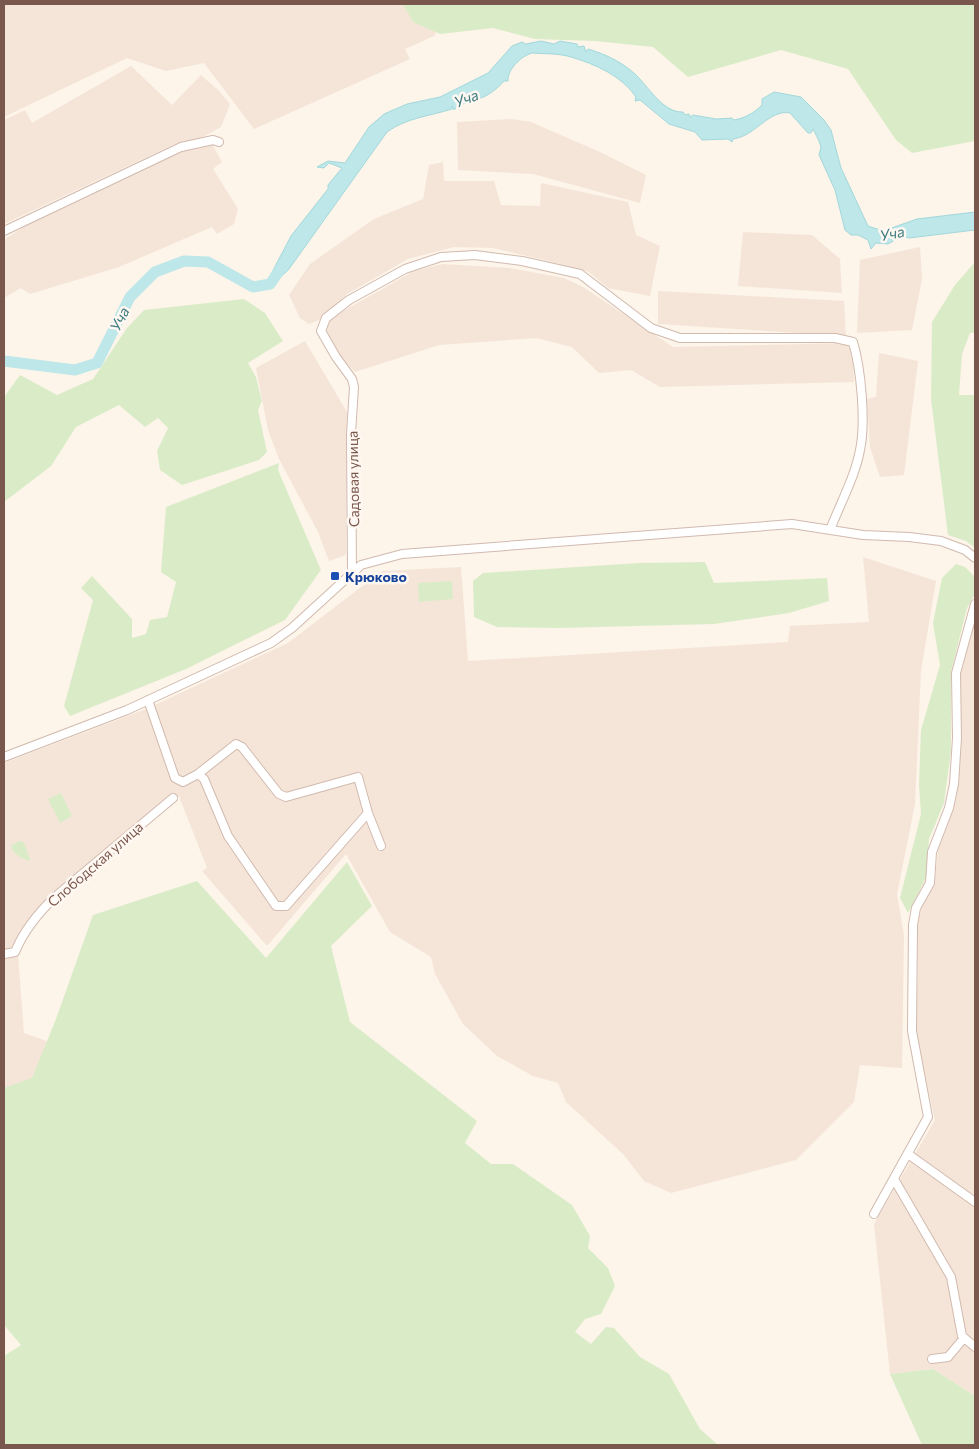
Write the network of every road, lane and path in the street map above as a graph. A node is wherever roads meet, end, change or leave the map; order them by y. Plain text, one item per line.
1 (219, 142) dead end
2 (4, 231) edge
3 (830, 530) junction
4 (975, 558) edge
5 (352, 572) junction
6 (975, 604) edge
7 (148, 700) junction
8 (4, 757) edge
9 (198, 774) junction
10 (172, 798) dead end
11 (368, 813) junction
12 (381, 846) dead end
13 (4, 954) edge
14 (908, 1154) junction
15 (894, 1179) junction
16 (975, 1202) edge
17 (874, 1214) dead end
18 (964, 1338) junction
19 (975, 1347) edge
20 (932, 1359) dead end

1 - 2 street
3 - 4 street
3 - 5 street
3 - 5 street, Садовая улица
5 - 7 street
6 - 14 street
7 - 8 street
7 - 9 street
9 - 11 street
9 - 11 street
10 - 13 street, Слободская улица
11 - 12 street
14 - 15 street
14 - 16 street
15 - 17 street
15 - 18 street
18 - 19 street
18 - 20 street

